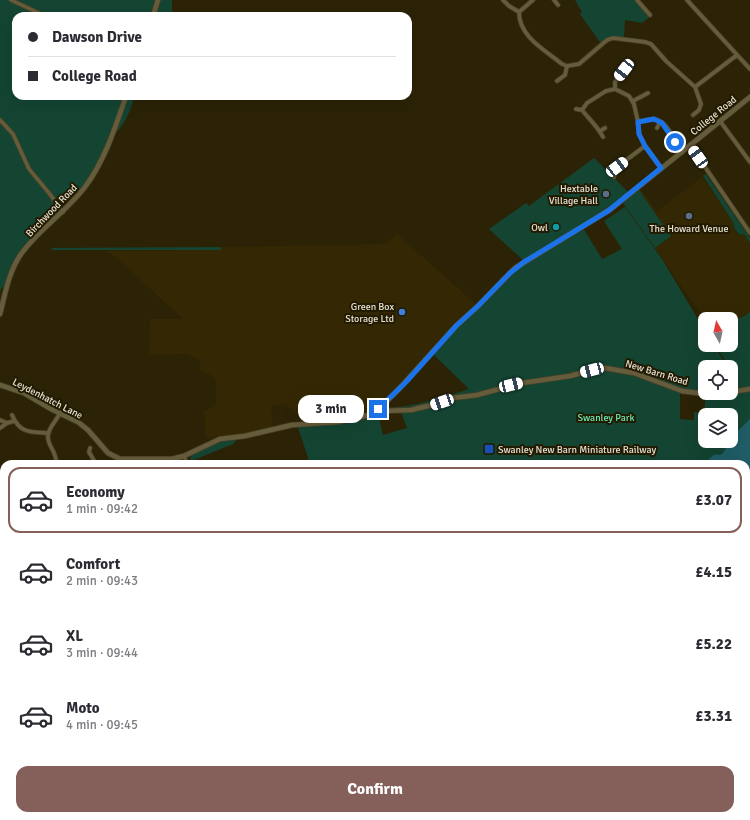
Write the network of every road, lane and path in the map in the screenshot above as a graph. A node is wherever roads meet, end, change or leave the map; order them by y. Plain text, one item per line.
1 (11, 0) edge
2 (158, 0) edge
3 (503, 0) edge
4 (533, 0) edge
5 (555, 0) edge
6 (636, 0) edge
7 (687, 0) edge
8 (558, 5) dead end
9 (36, 12) edge
10 (154, 12) edge
11 (519, 12) junction
12 (650, 16) dead end
13 (737, 55) junction
14 (567, 66) junction
15 (750, 69) edge
16 (624, 70) dead end
17 (557, 81) dead end
18 (695, 87) junction
19 (615, 89) junction
20 (648, 93) dead end
21 (750, 97) edge
22 (125, 100) edge
23 (633, 101) junction
24 (576, 110) dead end
25 (582, 110) junction
26 (693, 115) dead end
27 (0, 120) edge
28 (720, 121) junction
29 (638, 122) junction
30 (660, 122) junction
31 (605, 128) dead end
32 (657, 128) dead end
33 (600, 131) junction
34 (603, 137) dead end
35 (675, 142) dead end
36 (690, 145) junction
37 (645, 146) junction
38 (750, 162) edge
39 (661, 168) junction
40 (614, 177) dead end
41 (63, 212) junction
42 (750, 233) edge
43 (0, 314) edge
44 (0, 385) edge
45 (750, 389) edge
46 (738, 391) edge
47 (698, 393) edge
48 (378, 409) junction
49 (60, 413) junction
50 (12, 416) dead end
51 (0, 420) edge
52 (14, 421) junction
53 (7, 423) junction
54 (0, 428) edge
55 (49, 433) junction
56 (84, 452) dead end
57 (184, 456) junction
58 (56, 460) edge
59 (94, 460) edge
60 (186, 460) edge

1 - 9 street
2 - 10 street
3 - 11 street
4 - 11 street
5 - 8 street
6 - 12 street
7 - 13 street
11 - 14 street
13 - 15 street
13 - 18 street
14 - 17 street
14 - 18 street
16 - 19 street
18 - 26 street
19 - 23 street
19 - 25 street
20 - 23 street
21 - 28 street, College Road
22 - 41 street, Birchwood Road
23 - 29 street
24 - 25 street
25 - 33 street
27 - 41 street
28 - 36 street, College Road
28 - 38 street
29 - 30 street
29 - 37 street
30 - 32 street
30 - 35 street
31 - 33 street
33 - 34 street
36 - 39 street, College Road
36 - 42 street
37 - 39 street
37 - 40 street
39 - 48 street, College Road
41 - 43 street, Birchwood Road
44 - 49 street, Leydenhatch Lane
45 - 46 street
47 - 48 street, New Barn Road
48 - 57 street, Leydenhatch Lane
49 - 55 street
49 - 57 street, Leydenhatch Lane
50 - 52 street
51 - 53 street
52 - 53 street
52 - 55 street
53 - 54 street
55 - 58 street
56 - 59 street
57 - 60 street

